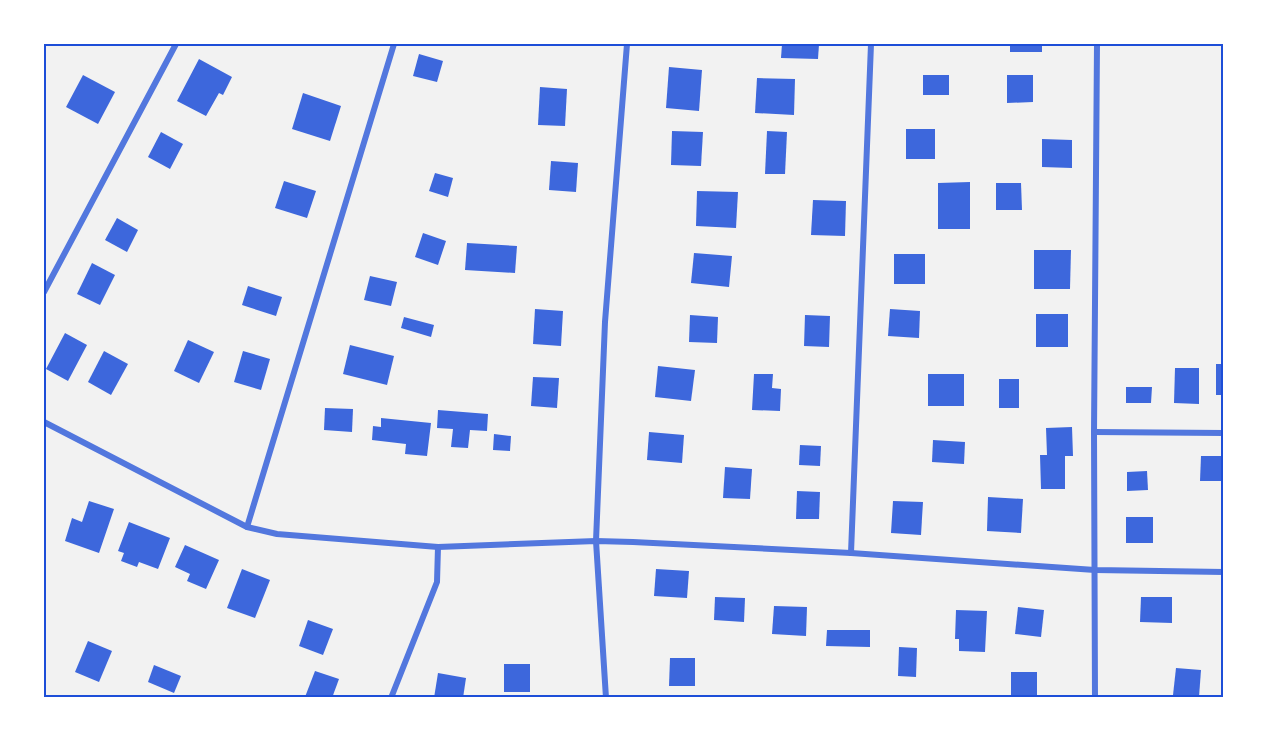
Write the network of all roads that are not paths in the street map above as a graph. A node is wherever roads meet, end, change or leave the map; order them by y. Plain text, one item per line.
1 (176, 44) edge
2 (394, 44) edge
3 (627, 44) edge
4 (871, 44) edge
5 (1097, 44) edge
6 (44, 292) edge
7 (44, 422) edge
8 (1094, 432) junction
9 (1224, 434) edge
10 (248, 526) junction
11 (596, 541) junction
12 (438, 547) junction
13 (851, 553) junction
14 (1095, 570) junction
15 (1224, 572) edge
16 (391, 698) edge
17 (606, 698) edge
18 (1095, 698) edge

1 - 6 street
2 - 10 street
3 - 11 street
4 - 13 street
5 - 8 street
7 - 10 street
8 - 9 street
8 - 14 street
10 - 12 street
11 - 12 street
11 - 13 street
11 - 17 street
12 - 16 street
13 - 14 street
14 - 15 street
14 - 18 street

